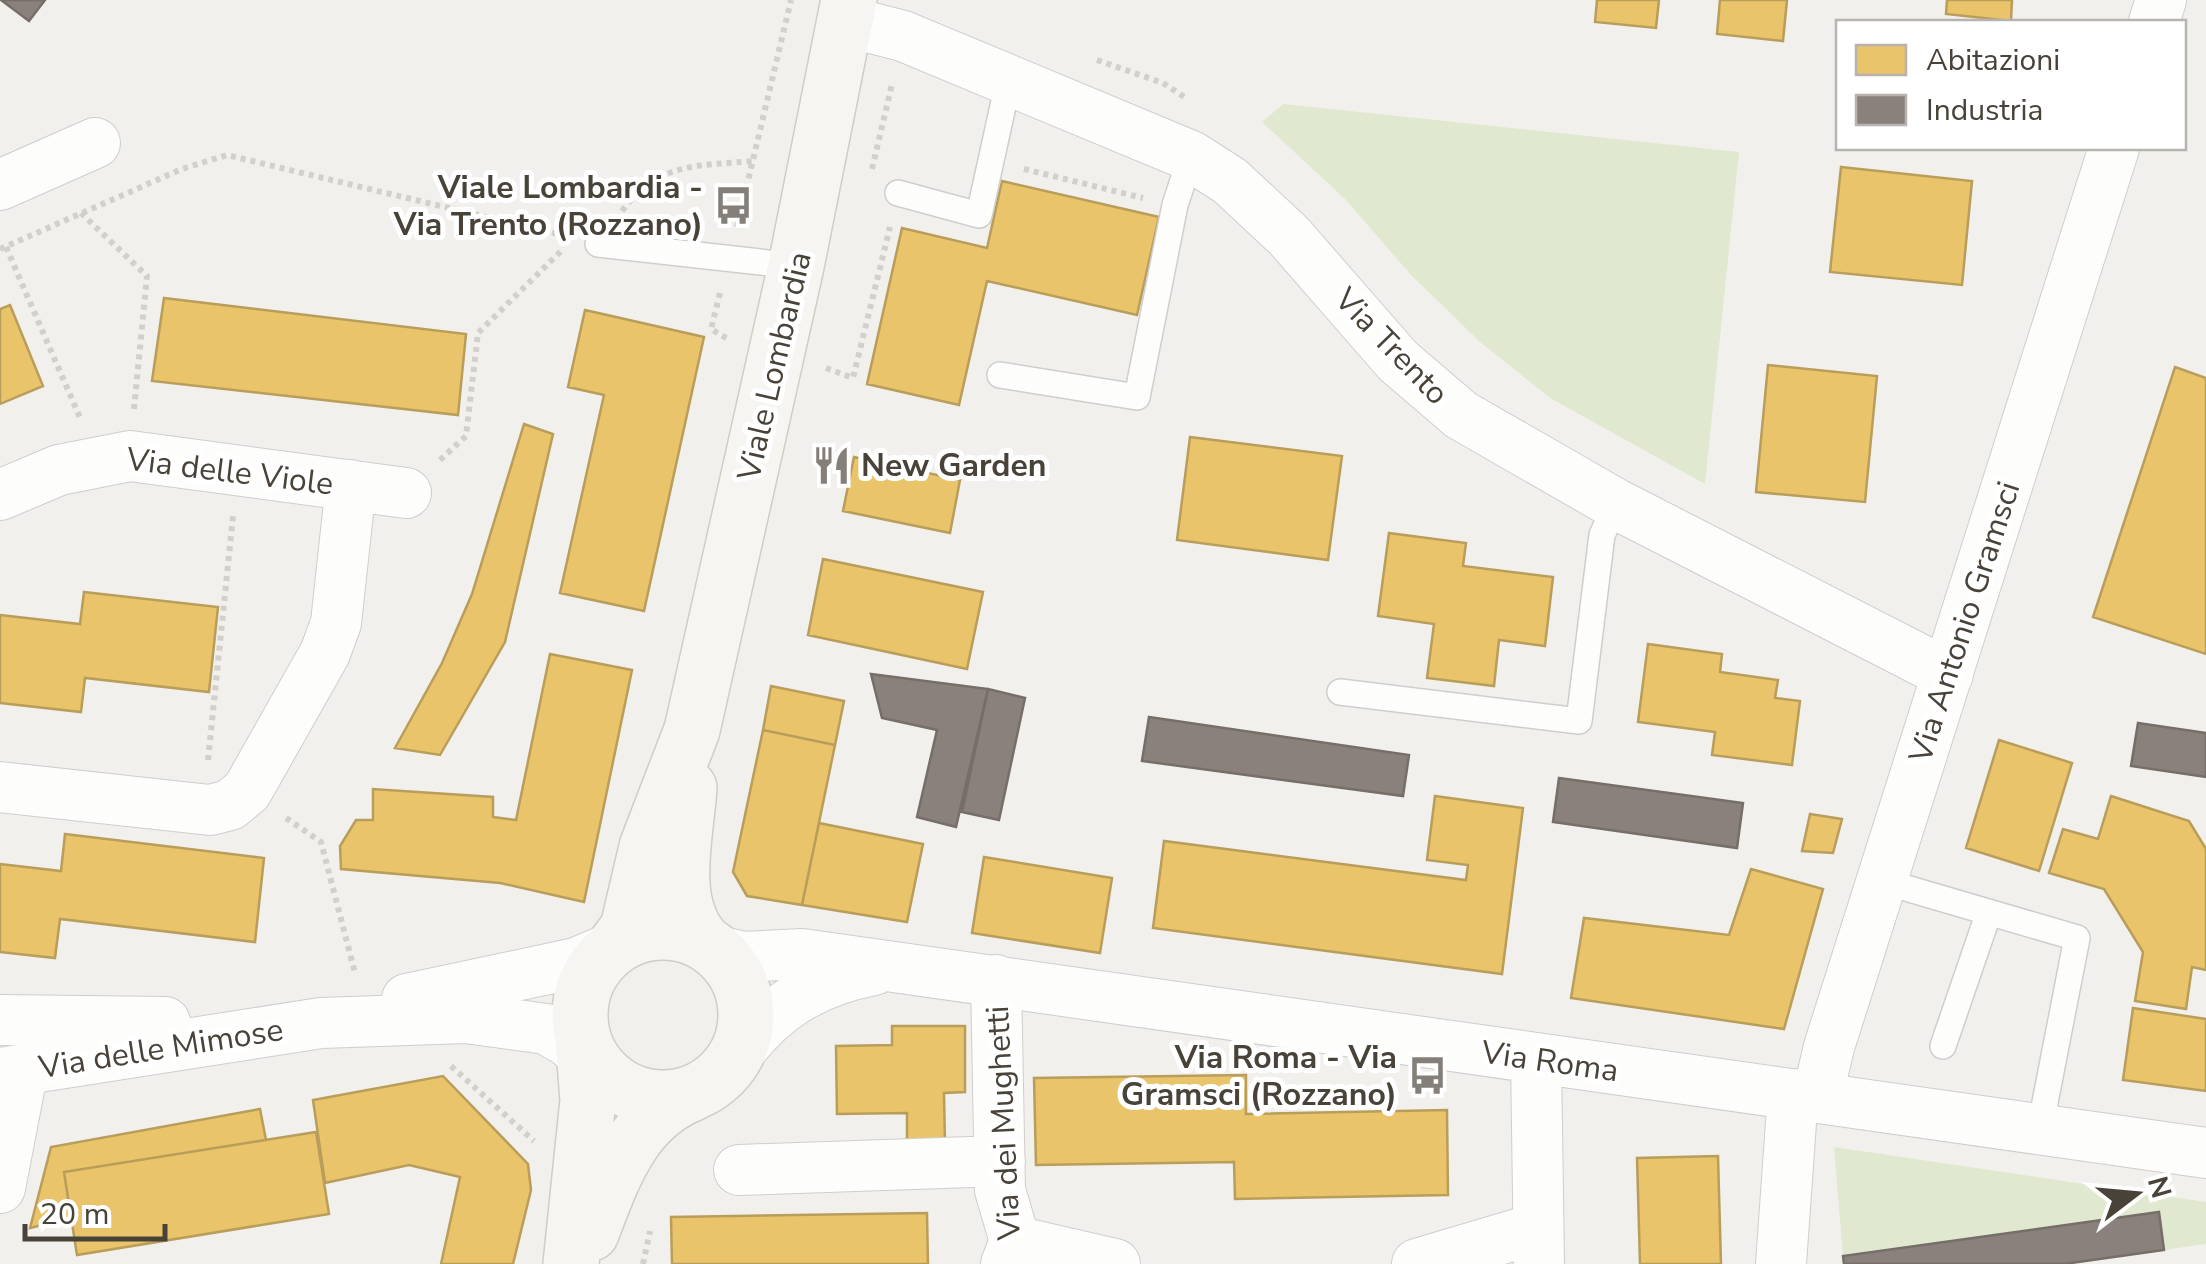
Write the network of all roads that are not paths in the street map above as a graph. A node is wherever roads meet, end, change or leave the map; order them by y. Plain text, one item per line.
1 (847, 10) edge
2 (1010, 79) junction
3 (95, 144) dead end
4 (2113, 150) edge
5 (1191, 156) junction
6 (0, 186) edge
7 (898, 193) road end
8 (598, 244) road end
9 (796, 266) junction
10 (1000, 375) dead end
11 (351, 486) junction
12 (406, 493) road end
13 (0, 496) edge
14 (1616, 504) junction
15 (1948, 674) junction
16 (1340, 692) dead end
17 (692, 730) junction
18 (0, 787) edge
19 (1882, 881) junction
20 (1989, 912) junction
21 (614, 947) junction
22 (711, 947) junction
23 (894, 966) junction
24 (996, 980) junction
25 (0, 1020) edge
26 (322, 1023) junction
27 (1943, 1046) dead end
28 (592, 1057) junction
29 (1536, 1059) junction
30 (11, 1071) edge
31 (713, 1076) junction
32 (1805, 1096) junction
33 (2040, 1128) junction
34 (2206, 1152) edge
35 (1000, 1161) junction
36 (739, 1170) dead end
37 (0, 1188) edge
38 (1538, 1246) edge
39 (1010, 1253) edge
40 (575, 1264) edge
41 (1116, 1264) edge
42 (1417, 1264) edge
43 (1782, 1264) edge

1 - 2 street, Via Trento
1 - 9 street, Viale Lombardia
2 - 5 street, Via Trento
2 - 7 lane
3 - 6 street
4 - 15 street, Via Antonio Gramsci
5 - 10 lane
5 - 14 street, Via Trento
8 - 9 lane
9 - 17 street, Viale Lombardia
11 - 12 street, Via delle Viole
11 - 13 street, Via delle Viole
11 - 18 street
14 - 15 street, Via Trento
14 - 16 lane
15 - 19 street, Via Antonio Gramsci
17 - 21 street, Viale Lombardia
17 - 22 street, Viale Lombardia
19 - 20 lane
19 - 32 street, Via Antonio Gramsci
20 - 27 lane
20 - 33 lane
21 - 22 street
21 - 26 street, Via delle Mimose
21 - 28 street
22 - 23 street, Via Roma
22 - 31 street
23 - 24 street, Via Roma
23 - 31 street, Via Roma
24 - 29 street, Via Roma
24 - 35 street, Via dei Mughetti
25 - 26 street
26 - 28 street, Via delle Mimose
26 - 30 street, Via delle Mimose
28 - 31 street
28 - 40 street
29 - 32 street, Via Roma
29 - 38 street
30 - 37 street
31 - 40 street
32 - 33 street, Via Roma
32 - 43 street, Via Antonio Gramsci
33 - 34 street, Via Roma
35 - 36 street
35 - 39 street, Via dei Mughetti
38 - 42 street
39 - 41 street

